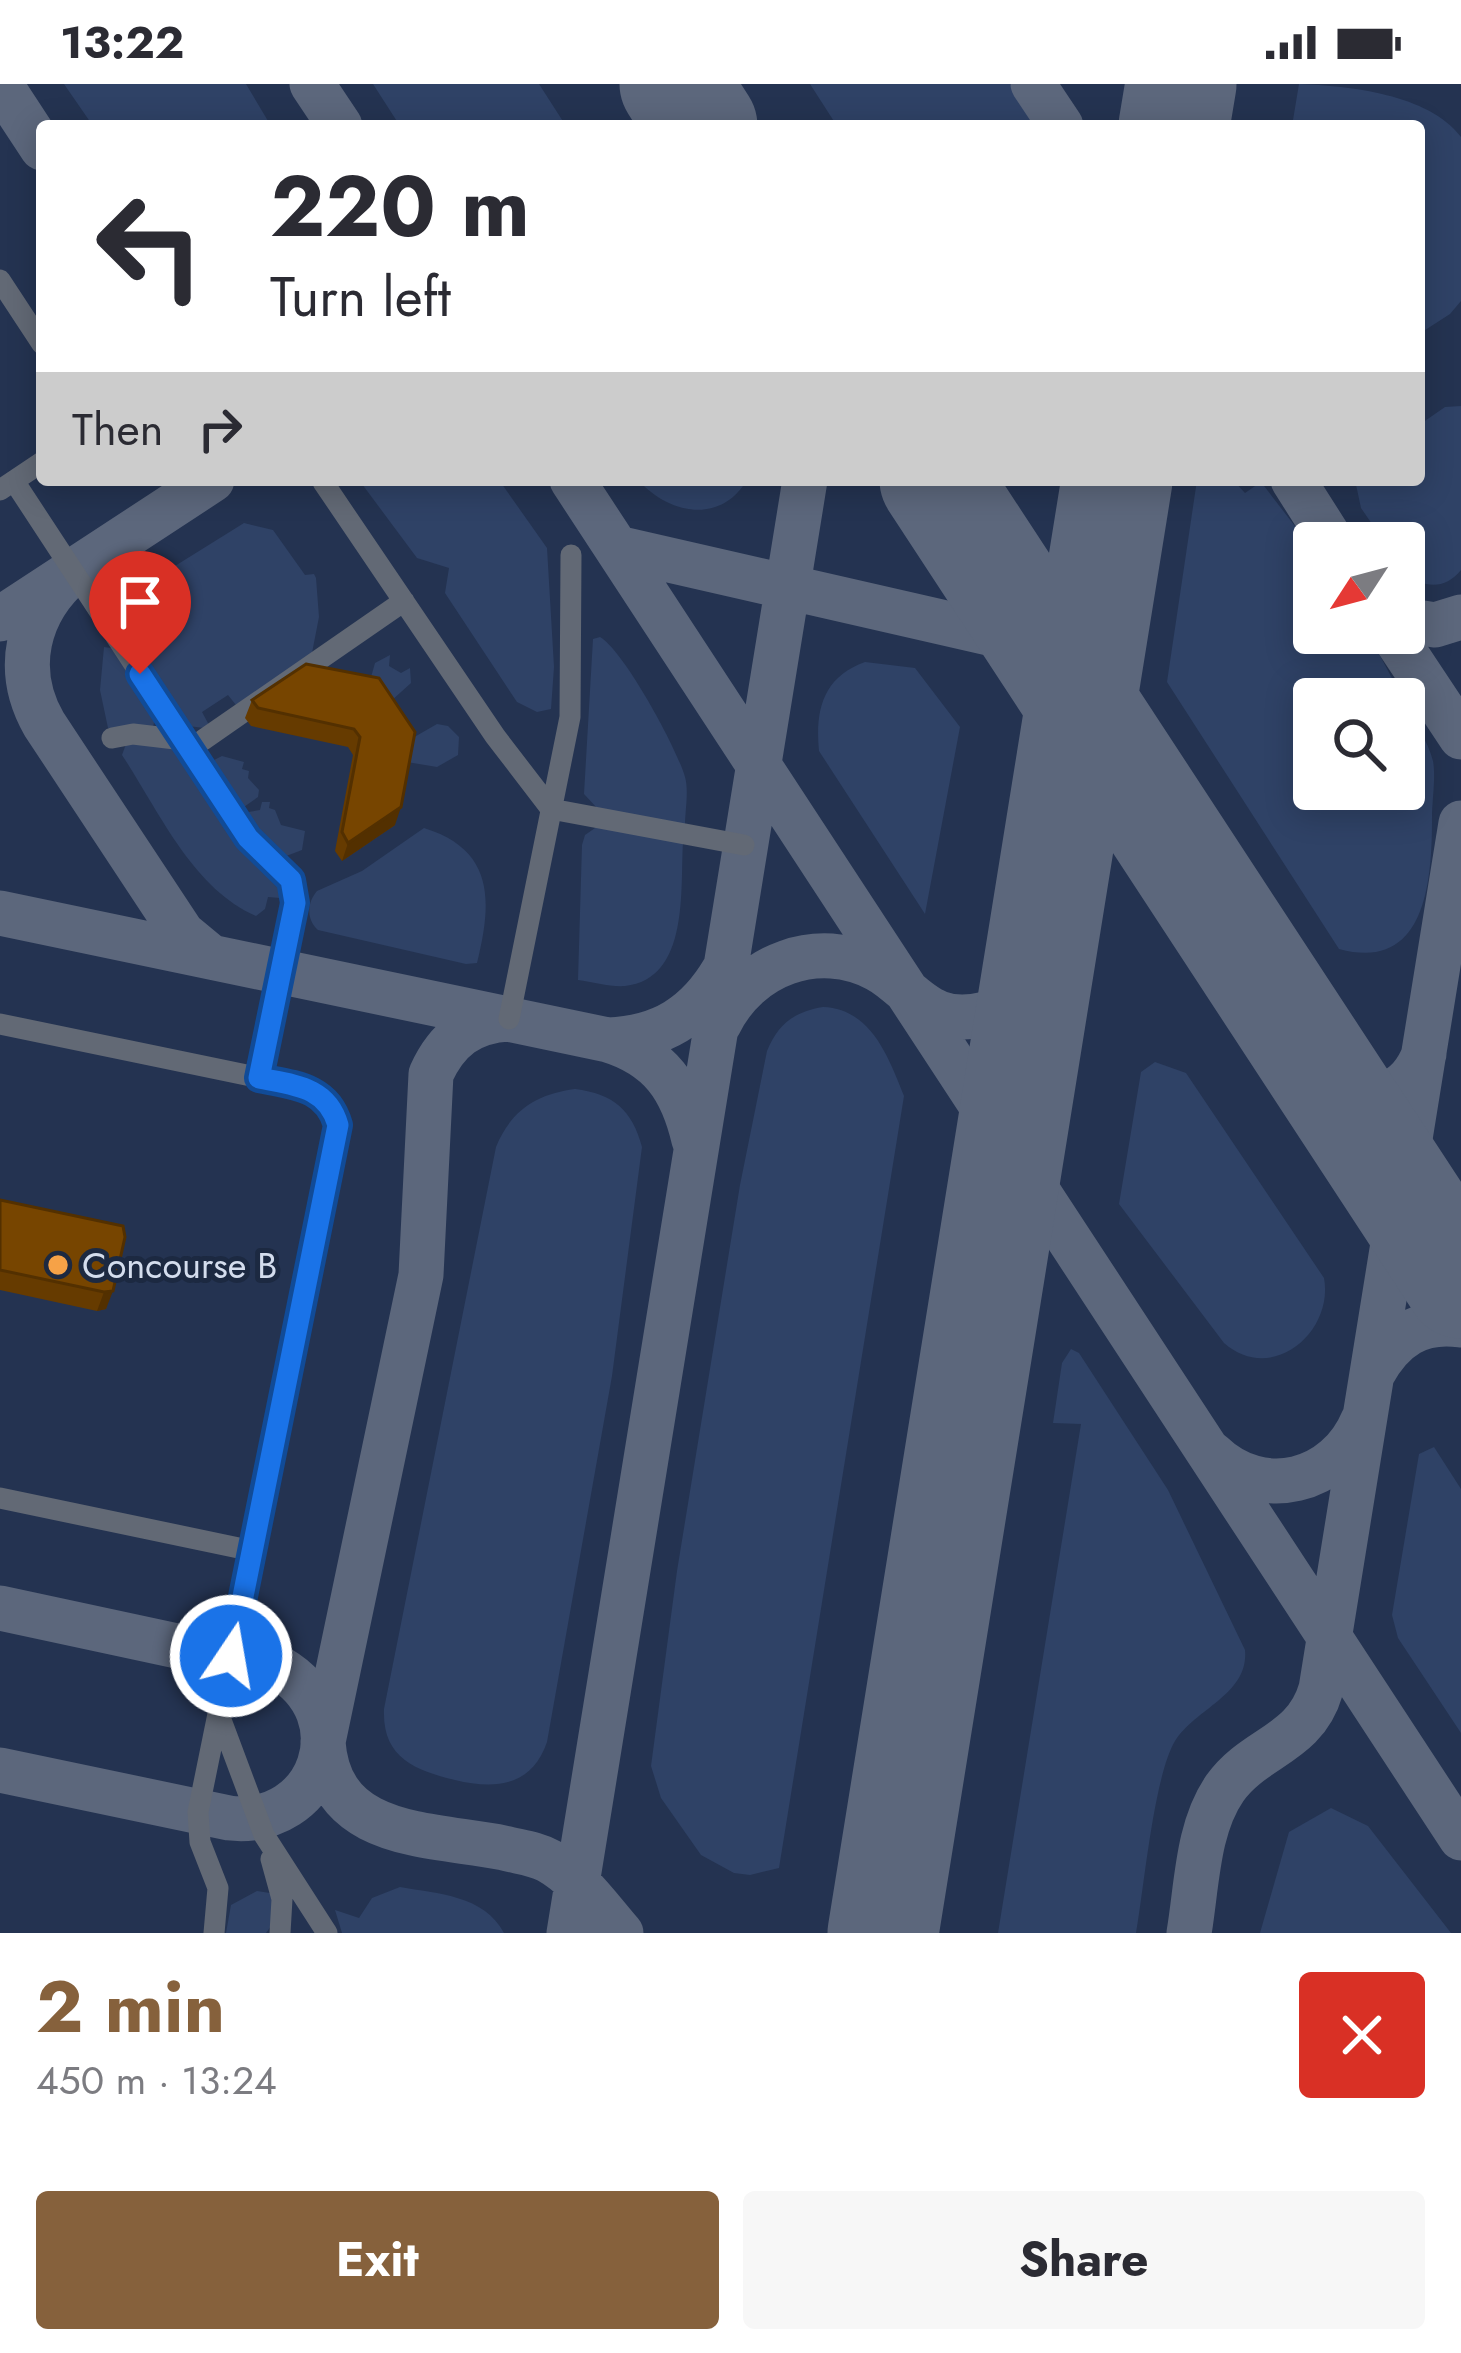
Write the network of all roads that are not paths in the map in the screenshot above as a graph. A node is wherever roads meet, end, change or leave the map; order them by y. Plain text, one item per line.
1 (0, 280) edge
2 (36, 335) edge
3 (36, 466) edge
4 (7, 485) edge
5 (326, 486) edge
6 (571, 555) dead end
7 (404, 601) junction
8 (112, 738) dead end
9 (193, 740) junction
10 (551, 809) junction
11 (744, 845) dead end
12 (509, 1019) dead end
13 (0, 1024) edge
14 (259, 1078) junction
15 (0, 1498) edge
16 (253, 1551) junction
17 (221, 1700) junction
18 (264, 1835) junction
19 (214, 1933) edge
20 (280, 1933) edge
21 (326, 1933) edge

1 - 2 lane
3 - 4 lane
4 - 9 lane
5 - 7 lane
6 - 10 lane
7 - 9 lane
7 - 10 lane
8 - 9 lane
9 - 14 lane
10 - 11 lane
10 - 12 lane
13 - 14 lane
14 - 16 lane
15 - 16 lane
16 - 17 lane
17 - 18 lane
17 - 19 lane
18 - 20 lane
18 - 21 lane

